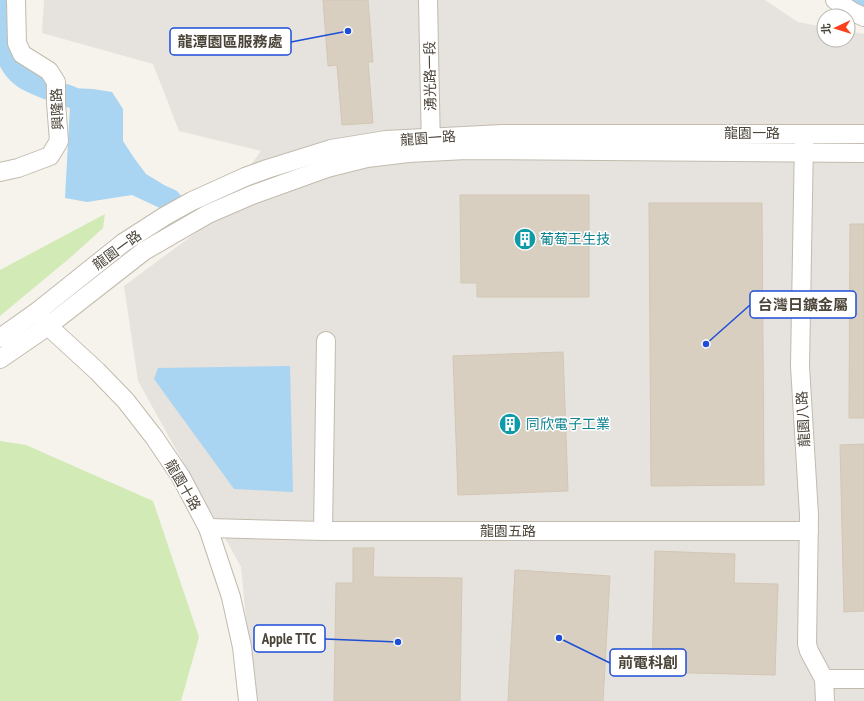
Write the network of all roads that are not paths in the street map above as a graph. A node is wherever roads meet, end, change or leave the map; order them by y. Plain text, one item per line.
1 (16, 0) edge
2 (428, 0) edge
3 (835, 0) edge
4 (864, 17) edge
5 (803, 133) junction
6 (864, 134) edge
7 (431, 144) junction
8 (804, 152) junction
9 (864, 153) edge
10 (0, 172) edge
11 (38, 311) junction
12 (48, 326) junction
13 (0, 338) edge
14 (326, 341) dead end
15 (0, 359) edge
16 (208, 528) junction
17 (323, 531) junction
18 (809, 531) junction
19 (824, 679) junction
20 (864, 679) edge
21 (248, 701) edge
22 (825, 701) edge

1 - 10 street, 興隆路
2 - 7 street, 湧光路一段
3 - 4 street
5 - 6 street, 龍園一路
5 - 7 street, 龍園一路
5 - 8 street, 龍園八路
7 - 8 street, 龍園一路
7 - 11 street, 龍園一路
7 - 12 street, 龍園一路
8 - 9 street, 龍園一路
8 - 18 street, 龍園八路
11 - 12 street, 龍園十路
11 - 13 street, 龍園一路
12 - 15 street, 龍園一路
12 - 16 street, 龍園十路
14 - 17 street
16 - 17 street, 龍園五路
16 - 21 street, 龍園十路
17 - 18 street, 龍園五路
18 - 19 street, 龍園八路
19 - 20 street
19 - 22 street, 龍園八路

